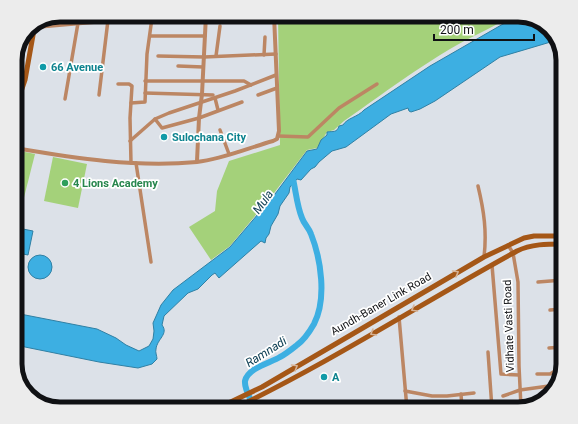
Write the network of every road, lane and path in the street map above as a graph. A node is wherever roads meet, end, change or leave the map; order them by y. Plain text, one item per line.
1 (88, 22) edge
2 (108, 22) edge
3 (153, 22) edge
4 (206, 22) edge
5 (274, 22) edge
6 (78, 23) junction
7 (65, 24) joint
8 (43, 26) edge
9 (220, 26) dead end
10 (34, 32) edge
11 (150, 36) junction
12 (205, 36) junction
13 (265, 37) dead end
14 (276, 54) junction
15 (264, 55) junction
16 (158, 56) dead end
17 (216, 56) junction
18 (204, 57) junction
19 (178, 66) dead end
20 (203, 67) junction
21 (276, 75) junction
22 (203, 81) junction
23 (145, 82) junction
24 (118, 84) dead end
25 (377, 84) dead end
26 (251, 85) junction
27 (277, 88) junction
28 (22, 89) edge
29 (145, 93) junction
30 (202, 94) junction
31 (99, 95) dead end
32 (258, 95) dead end
33 (214, 97) junction
34 (65, 99) dead end
35 (242, 102) dead end
36 (131, 103) junction
37 (201, 103) junction
38 (218, 110) junction
39 (199, 118) junction
40 (155, 119) junction
41 (220, 130) dead end
42 (278, 136) junction
43 (130, 141) junction
44 (22, 149) edge
45 (229, 154) junction
46 (197, 162) junction
47 (133, 163) junction
48 (478, 186) dead end
49 (556, 236) edge
50 (556, 244) edge
51 (508, 245) junction
52 (513, 252) junction
53 (484, 256) junction
54 (151, 262) dead end
55 (492, 265) junction
56 (556, 281) edge
57 (538, 282) dead end
58 (392, 309) junction
59 (550, 310) dead end
60 (556, 310) edge
61 (399, 317) junction
62 (340, 340) junction
63 (347, 348) junction
64 (549, 348) dead end
65 (556, 348) edge
66 (488, 352) dead end
67 (555, 371) edge
68 (537, 374) dead end
69 (520, 375) junction
70 (549, 386) edge
71 (520, 390) junction
72 (405, 391) junction
73 (474, 393) dead end
74 (461, 394) junction
75 (503, 396) dead end
76 (230, 402) edge
77 (248, 402) edge
78 (406, 402) edge
79 (462, 402) edge
80 (492, 402) edge
81 (521, 402) edge

1 - 6 street
2 - 31 street
3 - 11 street
4 - 12 street
5 - 14 street
6 - 7 street
6 - 34 street
7 - 8 street
9 - 17 street
10 - 28 main road
11 - 12 street
11 - 23 street
12 - 18 street
13 - 15 street
14 - 15 street
14 - 21 street
15 - 17 street
16 - 18 street
17 - 18 street
18 - 20 street
19 - 20 street
20 - 22 street
21 - 26 street
21 - 27 street
22 - 23 street
22 - 26 street
22 - 30 street
23 - 29 street
24 - 36 street
25 - 42 street
26 - 33 street
27 - 32 street
27 - 42 street
29 - 30 street
29 - 36 street
30 - 33 street
30 - 37 street
33 - 37 street
33 - 38 street
35 - 38 street
36 - 43 street
37 - 39 street
37 - 40 street
38 - 39 street
39 - 40 street
39 - 46 street
40 - 43 street
41 - 45 street
42 - 45 street
43 - 47 street
44 - 47 street
45 - 46 street
46 - 47 street
47 - 54 street
48 - 53 street
49 - 51 main road, Aundh-Baner Link Road
50 - 52 main road, Aundh-Baner Link Road
51 - 52 street, Vidhate Vasti Road
51 - 53 main road, Aundh-Baner Link Road
52 - 55 main road, Aundh-Baner Link Road
52 - 69 street, Vidhate Vasti Road
58 -> 53 main road, Aundh-Baner Link Road
55 -> 61 main road, Aundh-Baner Link Road
55 - 69 street
56 - 57 street
58 - 61 main road
58 - 62 main road, Aundh-Baner Link Road
59 - 60 street
61 -> 63 main road, Aundh-Baner Link Road
61 - 72 street
62 - 63 main road
76 -> 62 main road, Aundh-Baner Link Road
63 - 77 main road, Aundh-Baner Link Road
64 - 65 street
66 - 80 street
67 - 68 street
69 - 71 street, Vidhate Vasti Road
70 - 71 street
71 - 75 street
71 - 81 street, Vidhate Vasti Road
72 - 74 street
72 - 78 street
73 - 74 street
74 - 79 street

